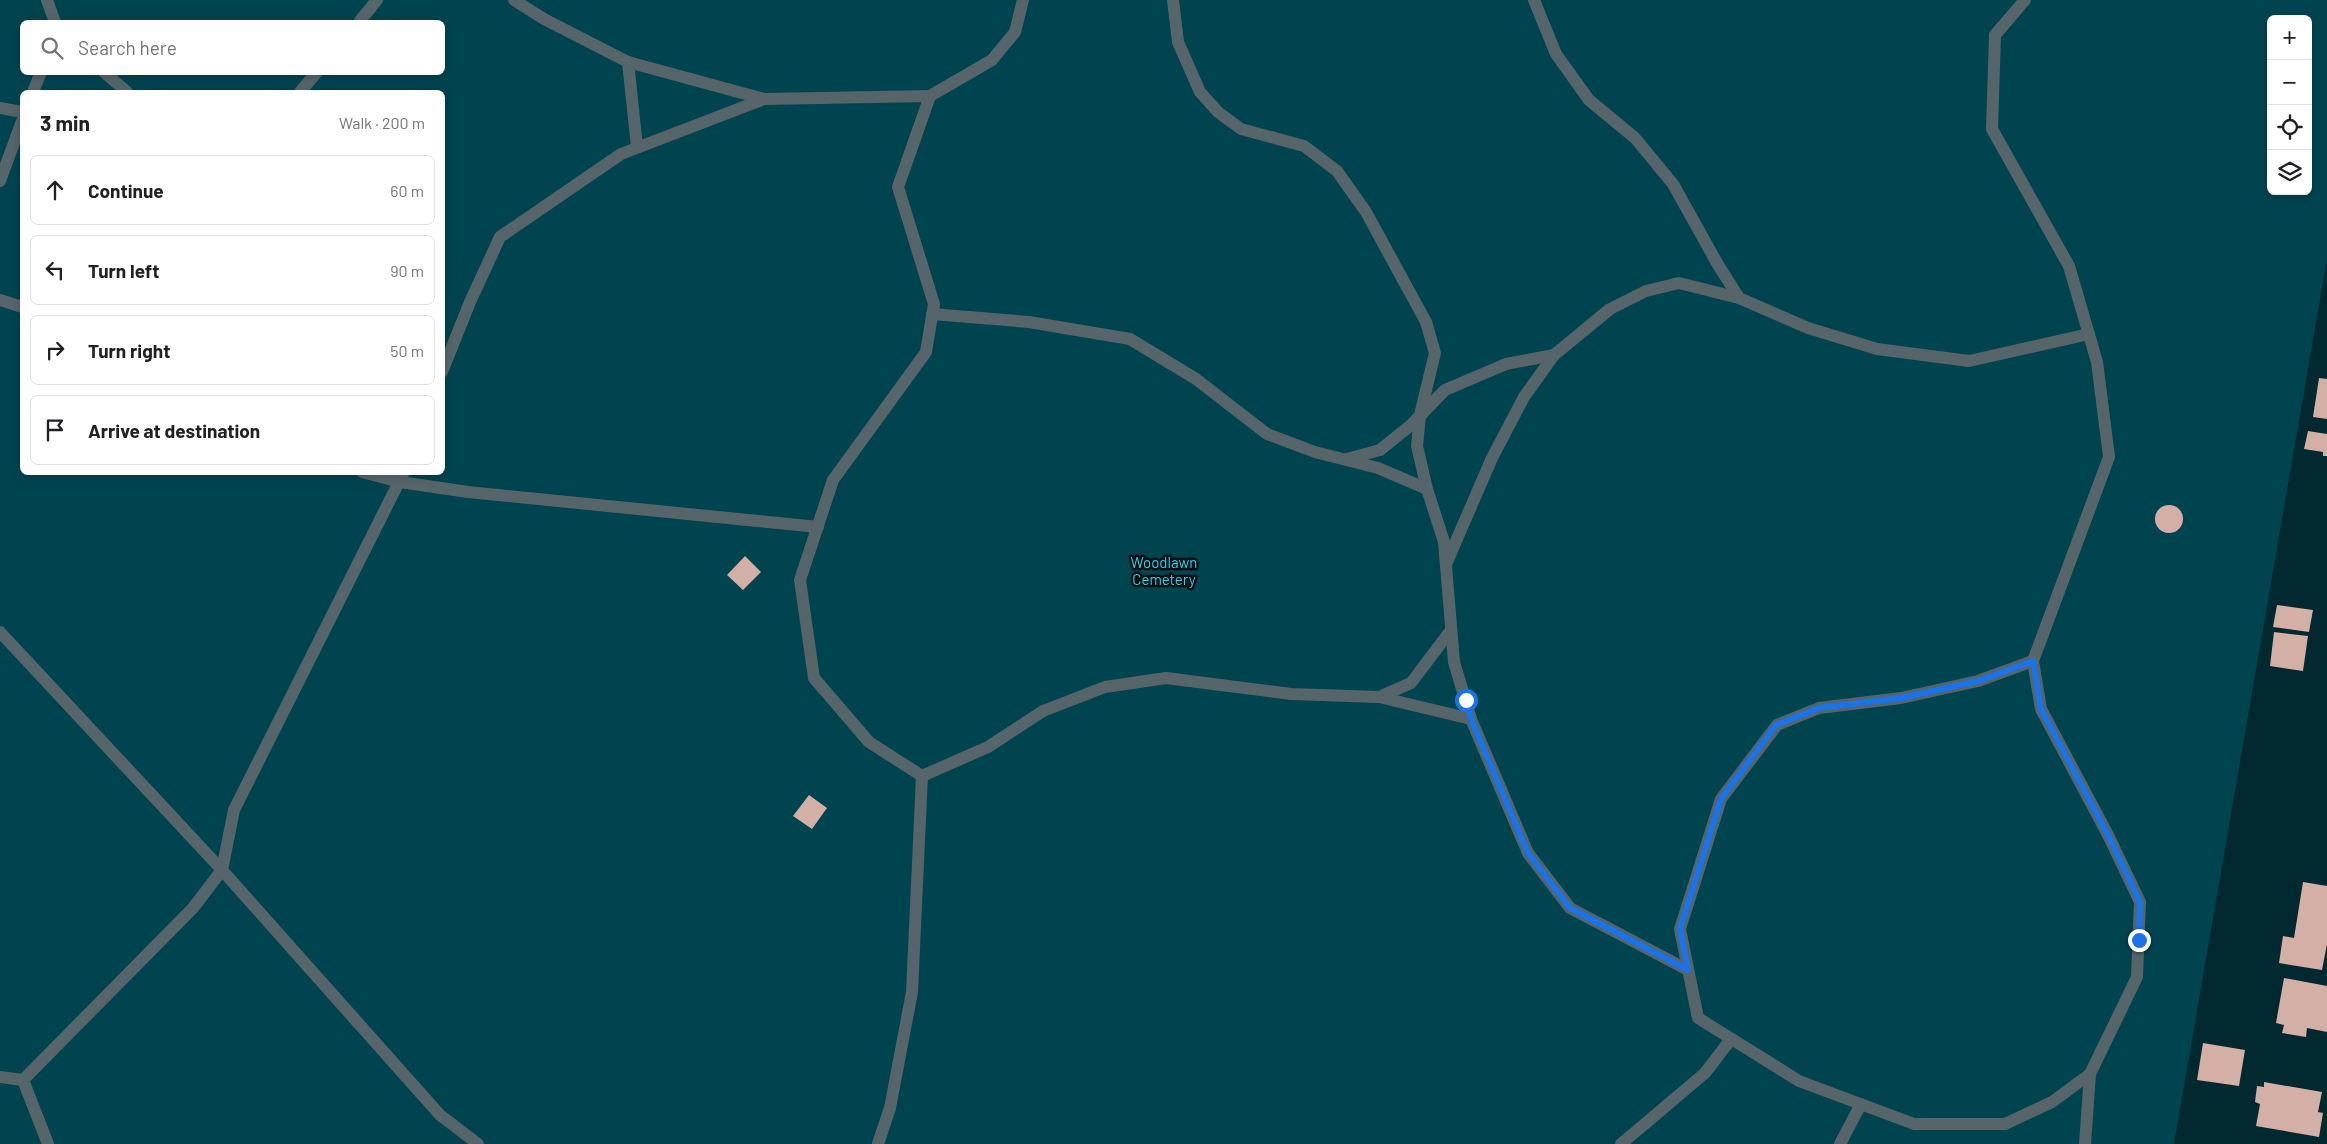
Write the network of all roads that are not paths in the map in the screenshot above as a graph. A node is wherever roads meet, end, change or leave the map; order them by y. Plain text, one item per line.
1 (48, 0) edge
2 (377, 0) edge
3 (514, 0) edge
4 (1023, 0) edge
5 (1173, 0) edge
6 (1534, 0) edge
7 (2025, 0) edge
8 (54, 20) edge
9 (361, 20) edge
10 (628, 62) junction
11 (40, 75) edge
12 (107, 75) edge
13 (314, 75) edge
14 (34, 90) edge
15 (125, 90) edge
16 (302, 90) edge
17 (930, 96) junction
18 (764, 99) junction
19 (0, 108) edge
20 (20, 112) edge
21 (20, 126) edge
22 (637, 147) junction
23 (0, 181) edge
24 (1739, 298) junction
25 (0, 300) edge
26 (20, 306) edge
27 (932, 314) junction
28 (2089, 334) junction
29 (1554, 355) junction
30 (445, 364) edge
31 (1420, 415) junction
32 (1345, 460) junction
33 (386, 475) edge
34 (402, 477) edge
35 (1427, 489) junction
36 (818, 527) junction
37 (1446, 566) junction
38 (1451, 630) junction
39 (0, 632) edge
40 (2033, 661) junction
41 (1379, 698) junction
42 (1471, 719) junction
43 (922, 776) junction
44 (222, 870) junction
45 (1688, 970) junction
46 (1731, 1039) junction
47 (2090, 1074) junction
48 (0, 1077) edge
49 (24, 1080) junction
50 (1861, 1104) junction
51 (48, 1144) edge
52 (478, 1144) edge
53 (878, 1144) edge
54 (1621, 1144) edge
55 (1840, 1144) edge
56 (2085, 1144) edge

1 - 8 lane
2 - 9 lane
3 - 10 lane
4 - 17 lane
5 - 31 lane
6 - 24 lane
7 - 28 lane
10 - 18 lane
10 - 22 lane
11 - 14 lane
12 - 15 lane
13 - 16 lane
17 - 18 lane
17 - 27 lane
18 - 22 lane
19 - 20 lane
21 - 23 lane
22 - 30 lane
24 - 28 lane
24 - 29 lane
25 - 26 lane
27 - 32 lane
27 - 36 lane
28 - 40 lane
29 - 31 lane
29 - 37 lane
31 - 32 lane
31 - 35 lane
32 - 35 lane
33 - 34 lane
34 - 36 lane
34 - 44 lane
35 - 37 lane
36 - 43 lane
37 - 38 lane
38 - 41 lane
38 - 42 lane
39 - 44 lane
40 - 45 lane
40 - 47 lane
41 - 42 lane
41 - 43 lane
42 - 45 lane
43 - 53 lane
44 - 49 lane
44 - 52 lane
45 - 46 lane
46 - 50 lane
46 - 54 lane
47 - 50 lane
47 - 56 lane
48 - 49 lane
49 - 51 lane
50 - 55 lane

